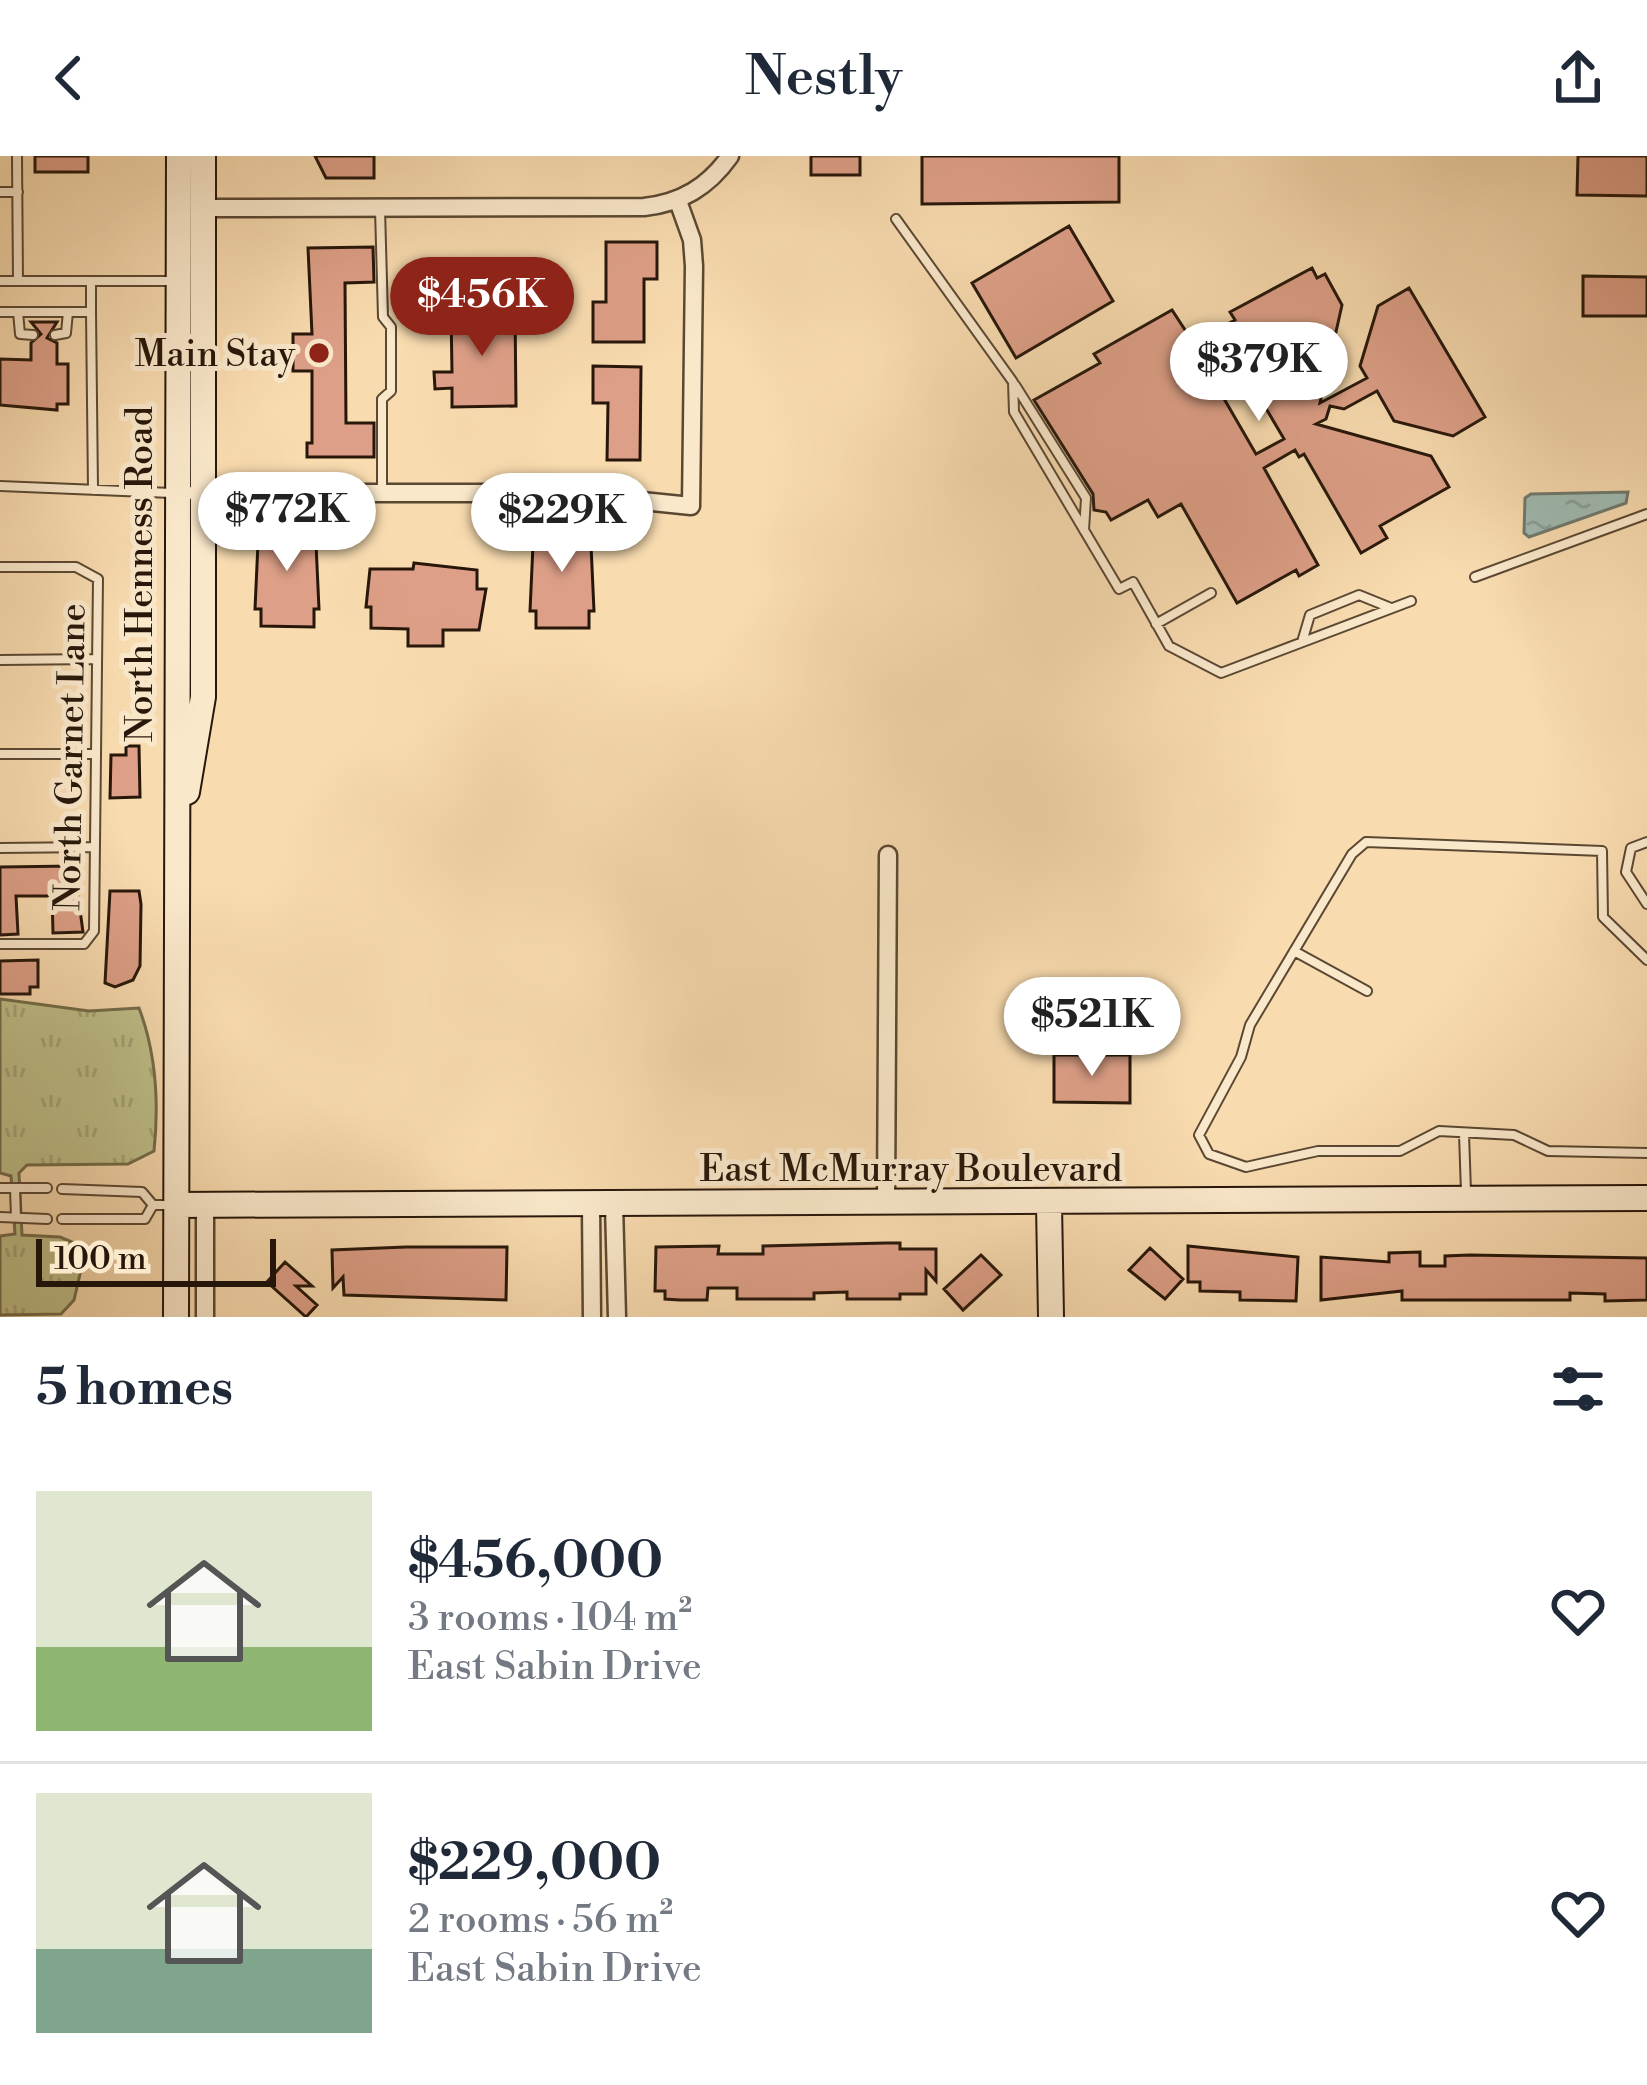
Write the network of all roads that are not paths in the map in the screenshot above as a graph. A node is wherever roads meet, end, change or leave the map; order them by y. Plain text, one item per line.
1 (17, 156) edge
2 (179, 156) edge
3 (203, 156) edge
4 (730, 156) edge
5 (0, 192) edge
6 (17, 192) junction
7 (678, 201) junction
8 (203, 208) junction
9 (380, 208) junction
10 (896, 220) dead end
11 (0, 281) edge
12 (18, 281) junction
13 (91, 281) junction
14 (178, 281) junction
15 (0, 312) edge
16 (18, 312) junction
17 (68, 312) junction
18 (92, 312) junction
19 (33, 335) dead end
20 (55, 335) dead end
21 (1013, 382) junction
22 (0, 486) edge
23 (93, 490) junction
24 (176, 493) junction
25 (206, 493) junction
26 (382, 494) junction
27 (1647, 514) edge
28 (1084, 531) junction
29 (0, 567) edge
30 (1475, 577) dead end
31 (1211, 593) dead end
32 (1412, 601) dead end
33 (1392, 608) junction
34 (1156, 624) junction
35 (1302, 642) junction
36 (97, 659) junction
37 (0, 660) edge
38 (0, 754) edge
39 (96, 754) junction
40 (1647, 842) edge
41 (95, 847) junction
42 (0, 848) edge
43 (178, 848) junction
44 (888, 855) dead end
45 (1647, 904) edge
46 (0, 944) edge
47 (1294, 951) junction
48 (1647, 960) edge
49 (1367, 991) dead end
50 (1464, 1134) junction
51 (1647, 1153) edge
52 (0, 1188) edge
53 (15, 1188) junction
54 (47, 1188) dead end
55 (62, 1189) dead end
56 (1647, 1198) edge
57 (1466, 1199) junction
58 (886, 1203) junction
59 (602, 1204) junction
60 (1049, 1204) junction
61 (165, 1205) junction
62 (205, 1205) junction
63 (0, 1217) edge
64 (16, 1218) junction
65 (47, 1220) dead end
66 (62, 1220) dead end
67 (176, 1317) edge
68 (206, 1317) edge
69 (592, 1317) edge
70 (617, 1317) edge
71 (1051, 1317) edge

1 - 6 lane
2 - 14 street, North Henness Road
3 - 8 street, North Henness Road
4 - 7 street
5 - 6 lane
6 - 12 lane
7 - 9 street
7 - 26 street
8 - 9 street
8 - 25 street, North Henness Road
9 - 26 lane
10 - 21 lane
11 - 12 lane
12 - 13 lane
13 - 14 lane
13 - 18 lane
14 - 24 street, North Henness Road
15 - 16 lane
16 - 17 lane
16 - 19 lane
17 - 18 lane
17 - 20 lane
18 - 23 lane
21 - 28 lane
21 - 28 lane
22 - 23 lane
23 - 24 lane
24 - 25 street
24 - 43 street, North Henness Road
25 - 26 street
25 - 43 street, North Henness Road
27 - 30 lane
28 - 34 lane
29 - 36 lane, North Garnet Lane
31 - 34 lane
32 - 33 lane
33 - 35 lane
33 - 35 lane
34 - 35 lane
36 - 37 lane
36 - 39 lane, North Garnet Lane
38 - 39 lane
39 - 41 lane, North Garnet Lane
40 - 45 lane
41 - 42 lane
41 - 46 lane, North Garnet Lane
43 - 61 street, North Henness Road
44 - 58 street
47 - 48 lane
47 - 49 lane
47 - 50 lane
50 - 51 lane
50 - 57 lane
52 - 53 lane
53 - 54 lane
53 - 64 lane
55 - 61 lane
56 - 57 street, East McMurray Boulevard
57 - 60 street, East McMurray Boulevard
58 - 59 street, East McMurray Boulevard
58 - 60 street, East McMurray Boulevard
59 - 62 street, East McMurray Boulevard
59 - 69 street
59 - 70 street
60 - 71 street
61 - 62 street, East McMurray Boulevard
61 - 66 lane
61 - 67 street, North Henness Road
62 - 68 street
63 - 64 lane
64 - 65 lane

